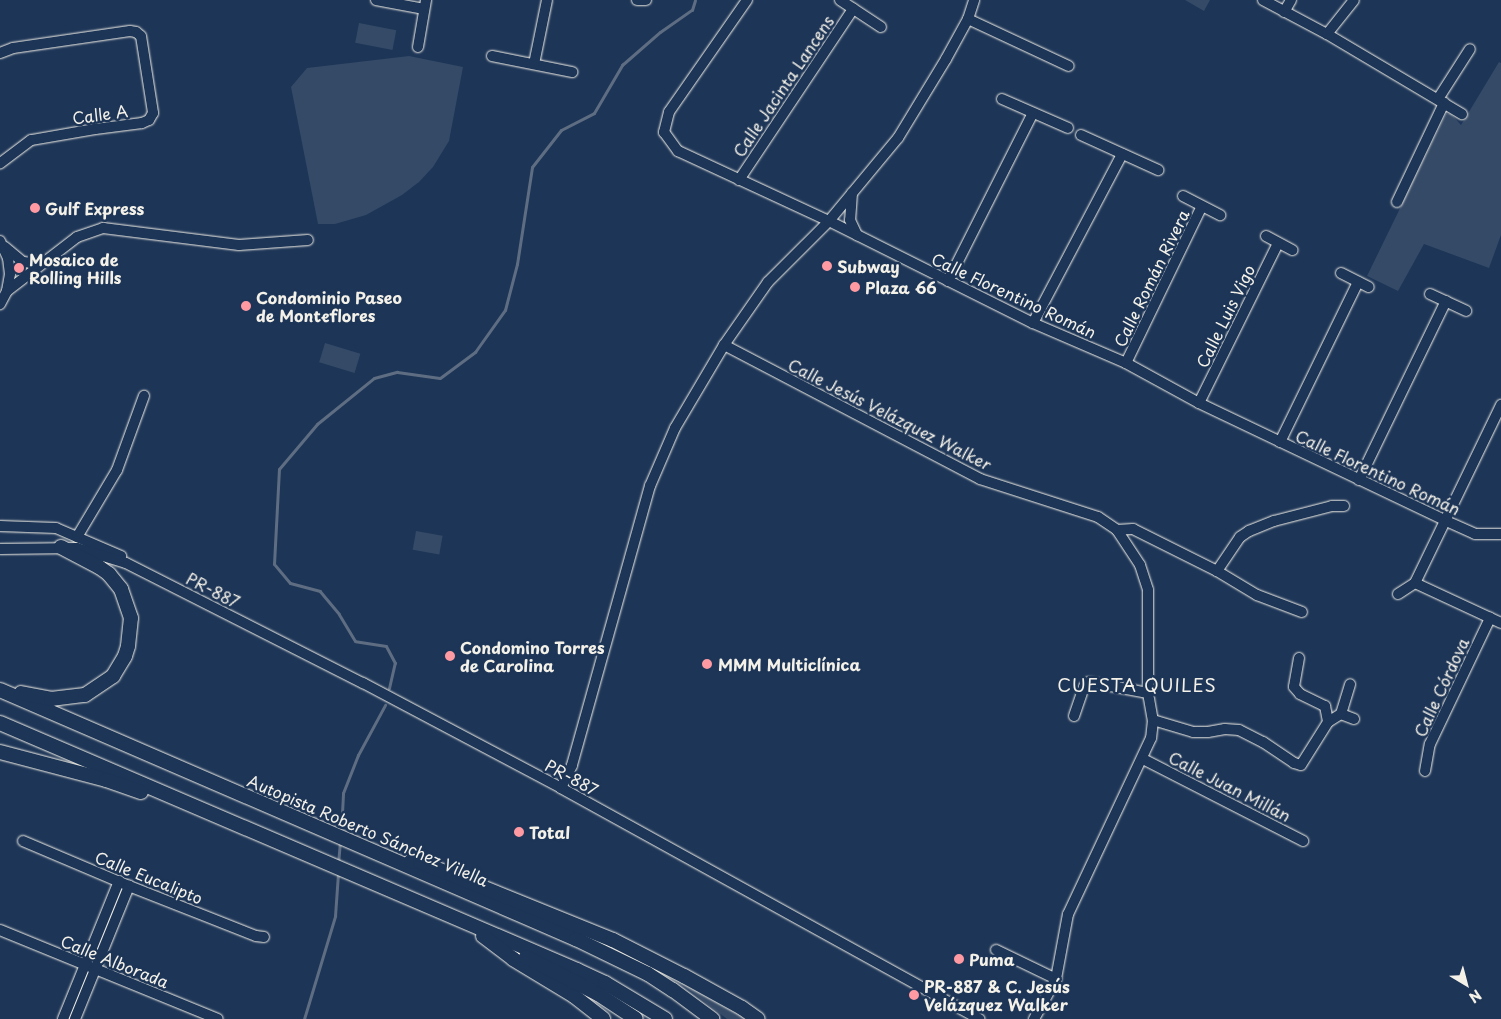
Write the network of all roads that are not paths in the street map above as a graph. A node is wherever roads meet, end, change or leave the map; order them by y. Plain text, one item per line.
1 (376, 0) edge
2 (547, 0) edge
3 (637, 0) edge
4 (646, 0) edge
5 (747, 0) edge
6 (840, 0) edge
7 (974, 0) edge
8 (1263, 0) edge
9 (1291, 0) edge
10 (1354, 0) edge
11 (425, 5) edge
12 (853, 9) junction
13 (1284, 12) junction
14 (968, 19) junction
15 (881, 27) dead end
16 (1327, 34) junction
17 (418, 48) dead end
18 (1470, 49) dead end
19 (0, 53) edge
20 (492, 56) dead end
21 (534, 64) junction
22 (1069, 66) dead end
23 (572, 72) dead end
24 (1002, 99) dead end
25 (1441, 101) junction
26 (1033, 113) junction
27 (1462, 114) dead end
28 (1068, 128) dead end
29 (1081, 135) dead end
30 (1122, 154) junction
31 (0, 163) edge
32 (1158, 170) dead end
33 (739, 180) junction
34 (852, 192) junction
35 (1183, 196) dead end
36 (1397, 202) dead end
37 (1202, 206) junction
38 (1220, 215) dead end
39 (829, 221) junction
40 (857, 235) junction
41 (1266, 236) dead end
42 (308, 240) dead end
43 (1, 242) edge
44 (1278, 243) junction
45 (1292, 250) dead end
46 (46, 260) junction
47 (1341, 273) dead end
48 (948, 281) junction
49 (1358, 282) junction
50 (1368, 287) dead end
51 (7, 291) junction
52 (1430, 294) dead end
53 (1446, 301) junction
54 (0, 304) edge
55 (1466, 311) dead end
56 (1033, 323) junction
57 (724, 345) junction
58 (1126, 363) junction
59 (144, 396) dead end
60 (1199, 403) junction
61 (1501, 405) edge
62 (1280, 442) junction
63 (1359, 480) junction
64 (1344, 506) dead end
65 (1444, 520) junction
66 (0, 526) edge
67 (1116, 530) junction
68 (1501, 534) edge
69 (77, 537) junction
70 (61, 547) junction
71 (0, 549) edge
72 (1218, 571) junction
73 (144, 572) junction
74 (1415, 583) junction
75 (1398, 594) dead end
76 (1302, 612) dead end
77 (1490, 618) junction
78 (1501, 623) edge
79 (1300, 658) dead end
80 (1350, 684) dead end
81 (0, 690) edge
82 (1148, 693) junction
83 (1341, 714) junction
84 (1074, 716) dead end
85 (1354, 719) dead end
86 (1153, 720) junction
87 (1328, 722) junction
88 (0, 723) edge
89 (0, 752) edge
90 (1143, 759) junction
91 (1425, 771) dead end
92 (561, 788) junction
93 (204, 809) junction
94 (23, 841) dead end
95 (1303, 841) dead end
96 (390, 859) junction
97 (119, 881) junction
98 (129, 886) junction
99 (469, 925) junction
100 (0, 930) edge
101 (264, 937) dead end
102 (996, 950) dead end
103 (85, 965) junction
104 (95, 969) junction
105 (1056, 979) junction
106 (742, 1008) junction
107 (63, 1019) edge
108 (75, 1019) edge
109 (218, 1019) edge
110 (603, 1019) edge
111 (636, 1019) edge
112 (665, 1019) edge
113 (712, 1019) edge
114 (758, 1019) edge
115 (764, 1019) edge
116 (980, 1019) edge
117 (1034, 1019) edge

1 - 11 street
2 - 21 street
3 - 4 street
5 - 33 street, Calle Florentino Román
6 - 12 street
7 - 14 street
8 - 13 street
9 - 13 street
10 - 16 street
11 - 17 street
12 - 15 street
12 - 33 street, Calle Jacinta Lancens
13 - 16 street
14 - 22 street
14 - 34 street
16 - 25 street
18 - 25 street
19 - 31 street, Calle A
20 - 21 street
21 - 23 street
24 - 26 street
25 - 27 street
25 - 36 street
26 - 28 street
26 - 48 street
29 - 30 street
30 - 32 street
30 - 56 street
33 - 39 street, Calle Florentino Román
34 - 39 street
34 - 40 street
35 - 37 street
37 - 38 street
37 - 58 street, Calle Román Rivera
39 - 40 street, Calle Florentino Román
39 - 57 street
40 - 48 street, Calle Florentino Román
41 - 44 street
42 - 46 street
43 - 46 street
43 - 51 street
44 - 45 street
44 - 60 street, Calle Luis Vigo
46 - 51 street
47 - 49 street
48 - 56 street, Calle Florentino Román
49 - 50 street
49 - 62 street
51 - 54 street
52 - 53 street
53 - 55 street
53 - 63 street
56 - 58 street, Calle Florentino Román
57 - 67 street, Calle Jesús Velázquez Walker
57 - 92 street
58 - 60 street, Calle Florentino Román
59 - 69 street
60 - 62 street, Calle Florentino Román
61 - 65 street
62 - 63 street, Calle Florentino Román
63 - 65 street, Calle Florentino Román
64 - 72 street
65 - 68 street, Calle Florentino Román
65 - 74 street
66 - 69 street, PR-887
67 - 72 street
67 - 82 street, Calle Jesús Velázquez Walker
69 - 73 street, PR-887
70 - 71 street, PR-887
70 - 73 street, PR-887
70 - 81 highway
72 - 76 street
73 - 92 street, PR-887
74 - 75 street
74 - 77 street
77 - 78 street
77 - 91 street, Calle Córdova
79 - 87 street
80 - 83 street
81 - 96 highway, Autopista Roberto Sánchez Vilella
82 - 84 street
82 - 86 street, Calle Jesús Velázquez Walker
83 - 85 street
83 - 87 street
86 - 87 street
86 - 90 street, Calle Jesús Velázquez Walker
88 - 93 highway
89 - 93 highway
90 - 95 street, Calle Juan Millán
90 - 105 street, Calle Jesús Velázquez Walker
92 - 116 street, PR-887
93 - 99 highway
94 - 97 street, Calle Eucalipto
96 - 106 highway
96 - 113 highway, Autopista Roberto Sánchez Vilella
97 - 98 street, Calle Eucalipto
97 - 103 street
98 - 101 street, Calle Eucalipto
98 - 104 street
99 - 110 highway
99 - 111 highway
99 - 112 highway
100 - 103 street, Calle Alborada
102 - 105 street
103 - 104 street, Calle Alborada
103 - 107 street
104 - 108 street
104 - 109 street, Calle Alborada
105 - 117 street, Calle Jesús Velázquez Walker
106 - 114 highway
106 - 115 highway

